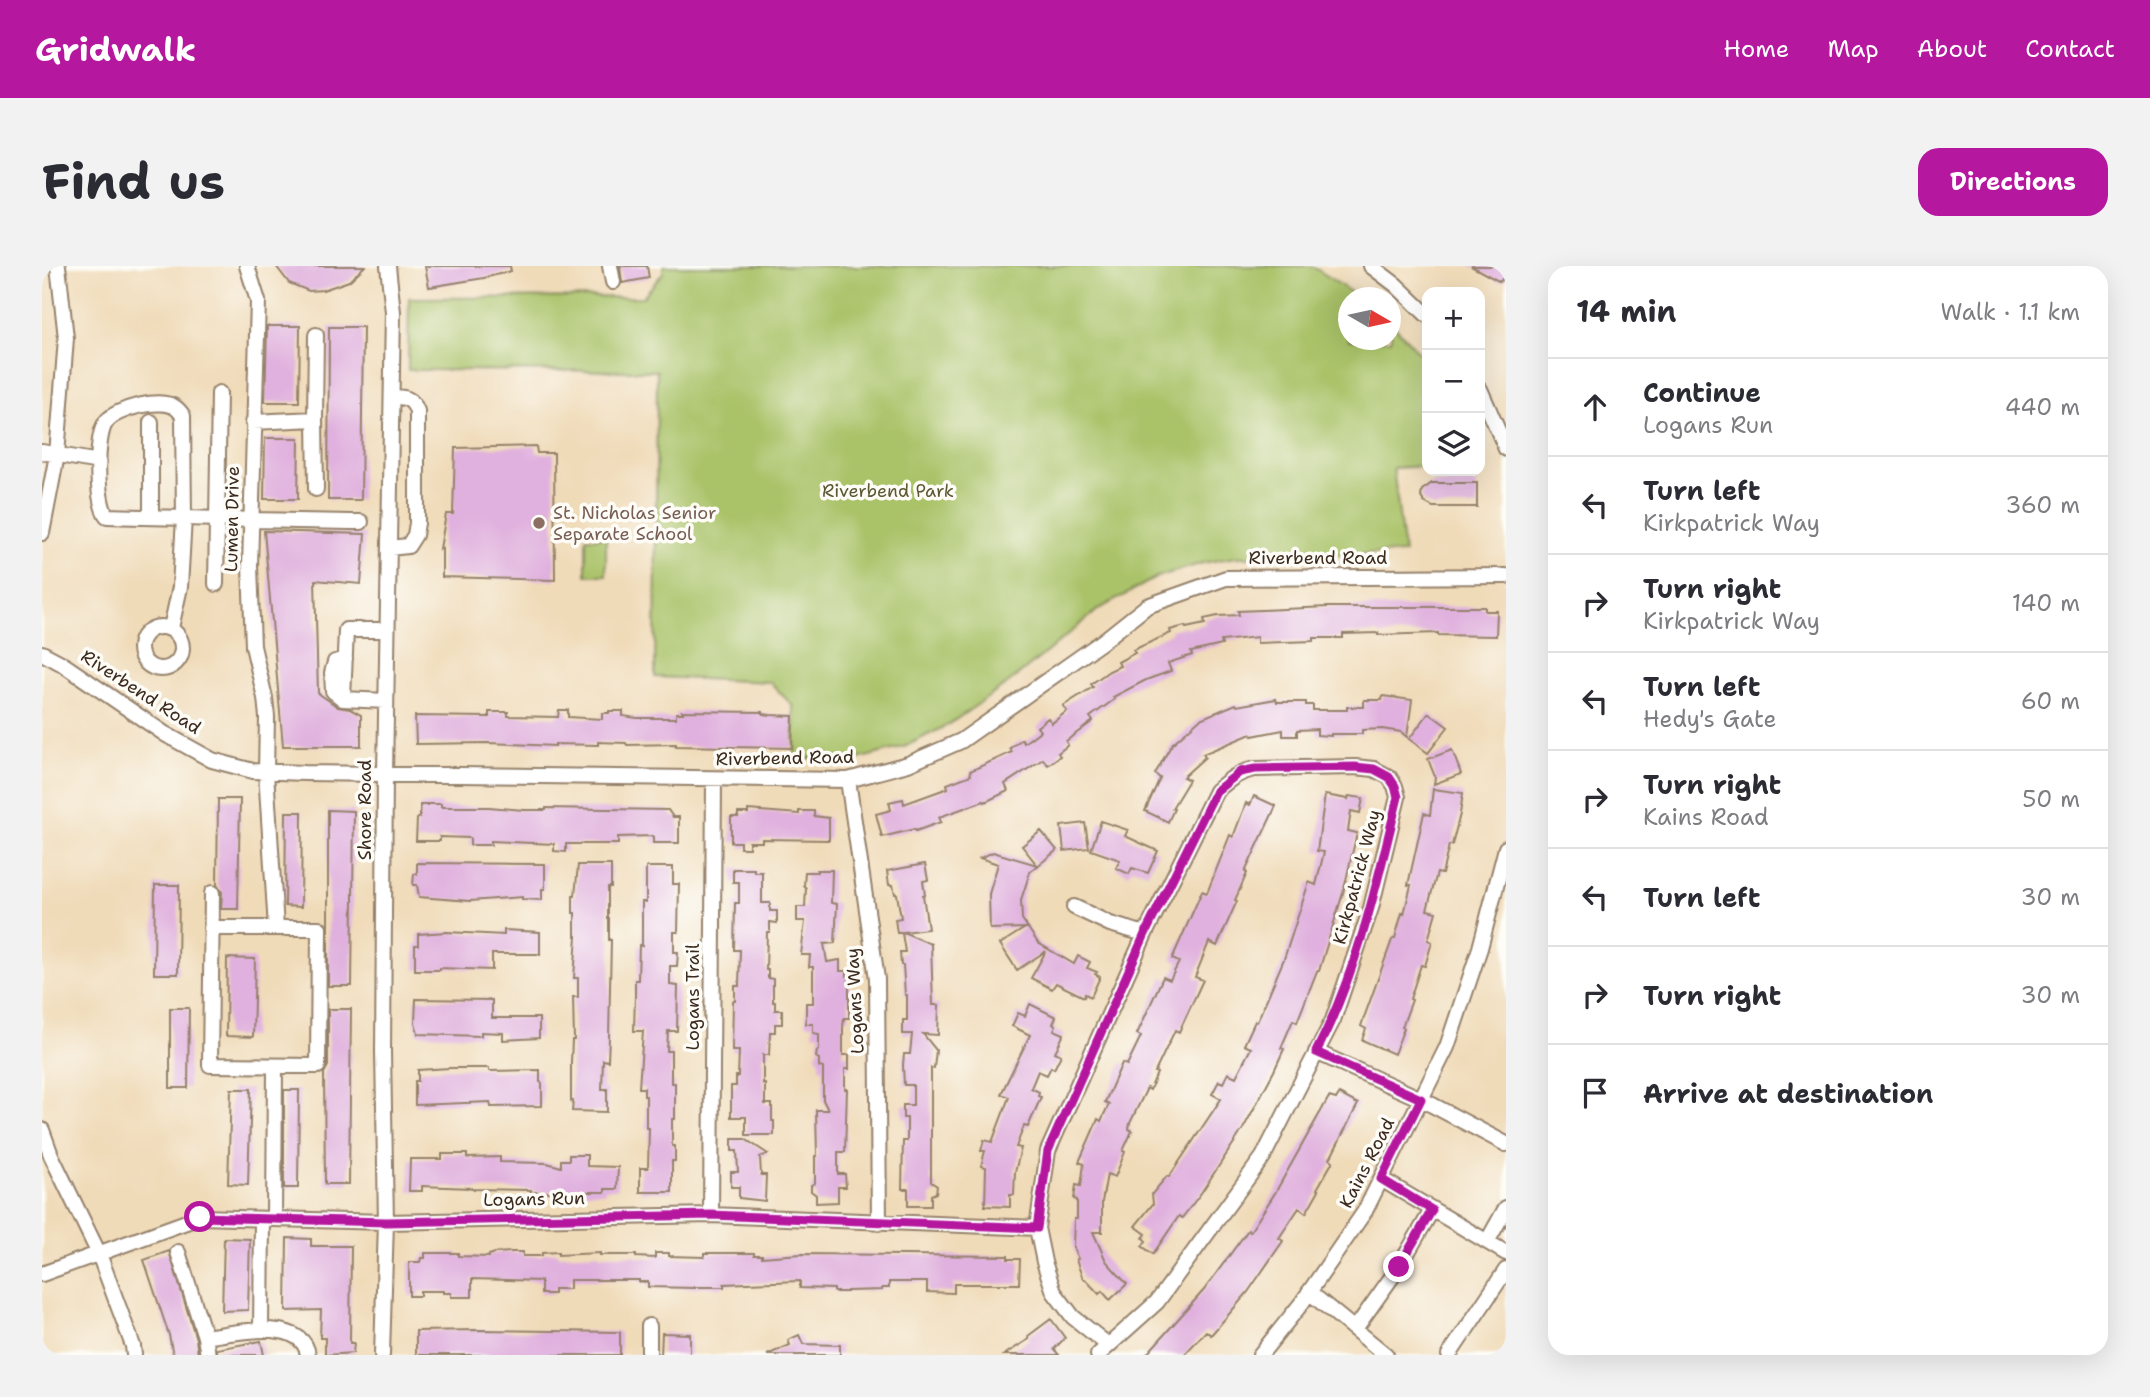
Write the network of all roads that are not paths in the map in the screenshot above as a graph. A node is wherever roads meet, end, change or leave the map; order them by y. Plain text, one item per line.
1 (58, 266) edge
2 (247, 266) edge
3 (388, 266) edge
4 (610, 266) edge
5 (1371, 266) edge
6 (613, 282) dead end
7 (1422, 309) edge
8 (316, 335) dead end
9 (219, 393) dead end
10 (392, 397) junction
11 (1485, 401) edge
12 (315, 419) junction
13 (151, 422) dead end
14 (253, 422) junction
15 (1506, 449) edge
16 (42, 452) edge
17 (57, 455) junction
18 (99, 462) junction
19 (316, 489) dead end
20 (151, 517) junction
21 (184, 518) junction
22 (217, 519) junction
23 (251, 520) junction
24 (361, 522) dead end
25 (42, 533) edge
26 (389, 548) junction
27 (1506, 576) edge
28 (216, 584) dead end
29 (171, 628) dead end
30 (387, 630) junction
31 (42, 653) edge
32 (386, 701) junction
33 (266, 772) junction
34 (385, 774) junction
35 (714, 779) junction
36 (848, 780) junction
37 (1506, 848) edge
38 (212, 893) dead end
39 (1074, 907) dead end
40 (211, 928) junction
41 (276, 928) junction
42 (1145, 934) junction
43 (1316, 1052) junction
44 (275, 1066) junction
45 (1421, 1099) junction
46 (42, 1130) edge
47 (1506, 1144) edge
48 (1381, 1179) junction
49 (1506, 1208) edge
50 (1432, 1210) junction
51 (711, 1215) junction
52 (268, 1219) junction
53 (386, 1222) junction
54 (879, 1223) junction
55 (1037, 1228) junction
56 (1486, 1242) junction
57 (178, 1252) dead end
58 (1506, 1253) edge
59 (99, 1254) junction
60 (1506, 1270) edge
61 (42, 1274) edge
62 (1309, 1292) junction
63 (649, 1326) dead end
64 (1355, 1329) junction
65 (261, 1330) junction
66 (205, 1337) junction
67 (1103, 1350) edge
68 (134, 1355) edge
69 (208, 1355) edge
70 (308, 1355) edge
71 (382, 1355) edge
72 (649, 1355) edge
73 (1260, 1355) edge
74 (1385, 1355) edge
75 (1448, 1355) edge

1 - 17 street
2 - 14 street, Lumen Drive
3 - 10 street, Shore Road
4 - 6 street
5 - 7 street
8 - 12 street
9 - 22 street
10 - 26 street, Shore Road
10 - 26 street
11 - 15 street
12 - 14 street
12 - 19 street
13 - 20 street
14 - 23 street, Lumen Drive
16 - 17 street
17 - 18 street
17 - 25 street
18 - 20 street
18 - 21 street
20 - 21 street
21 - 22 street
21 - 29 street
22 - 23 street
22 - 28 street
23 - 24 street
23 - 33 street, Lumen Drive
26 - 30 street, Shore Road
27 - 36 street, Riverbend Road
30 - 32 street, Shore Road
30 - 32 street
31 - 33 street, Riverbend Road
32 - 34 street, Shore Road
33 - 34 street, Riverbend Road
33 - 41 street, Lumen Drive
34 - 35 street, Riverbend Road
34 - 53 street, Shore Road
35 - 36 street, Riverbend Road
35 - 51 street, Logans Trail
36 - 54 street, Logans Way
37 - 45 street, Kains Road
38 - 40 street
39 - 42 street
40 - 41 street
40 - 44 street
41 - 44 street
42 - 43 street, Kirkpatrick Way
42 - 55 street, Kirkpatrick Way
43 - 45 street
43 - 67 street, Kirkpatrick Way
44 - 52 street
45 - 47 street
45 - 48 street, Kains Road
46 - 59 street
48 - 50 street
48 - 62 street, Kains Road
49 - 56 street
50 - 56 street
50 - 64 street
51 - 53 street, Logans Run
51 - 54 street, Logans Run
52 - 53 street, Logans Run
52 - 59 street, Logans Run
52 - 65 street
53 - 71 street, Shore Road
54 - 55 street, Logans Run
55 - 67 street, Kirkpatrick Way
56 - 58 street
57 - 66 street
59 - 61 street, Logans Run
59 - 68 street
60 - 75 street
62 - 64 street
62 - 73 street, Kains Road
63 - 72 street
64 - 74 street
65 - 66 street
65 - 70 street
66 - 69 street

